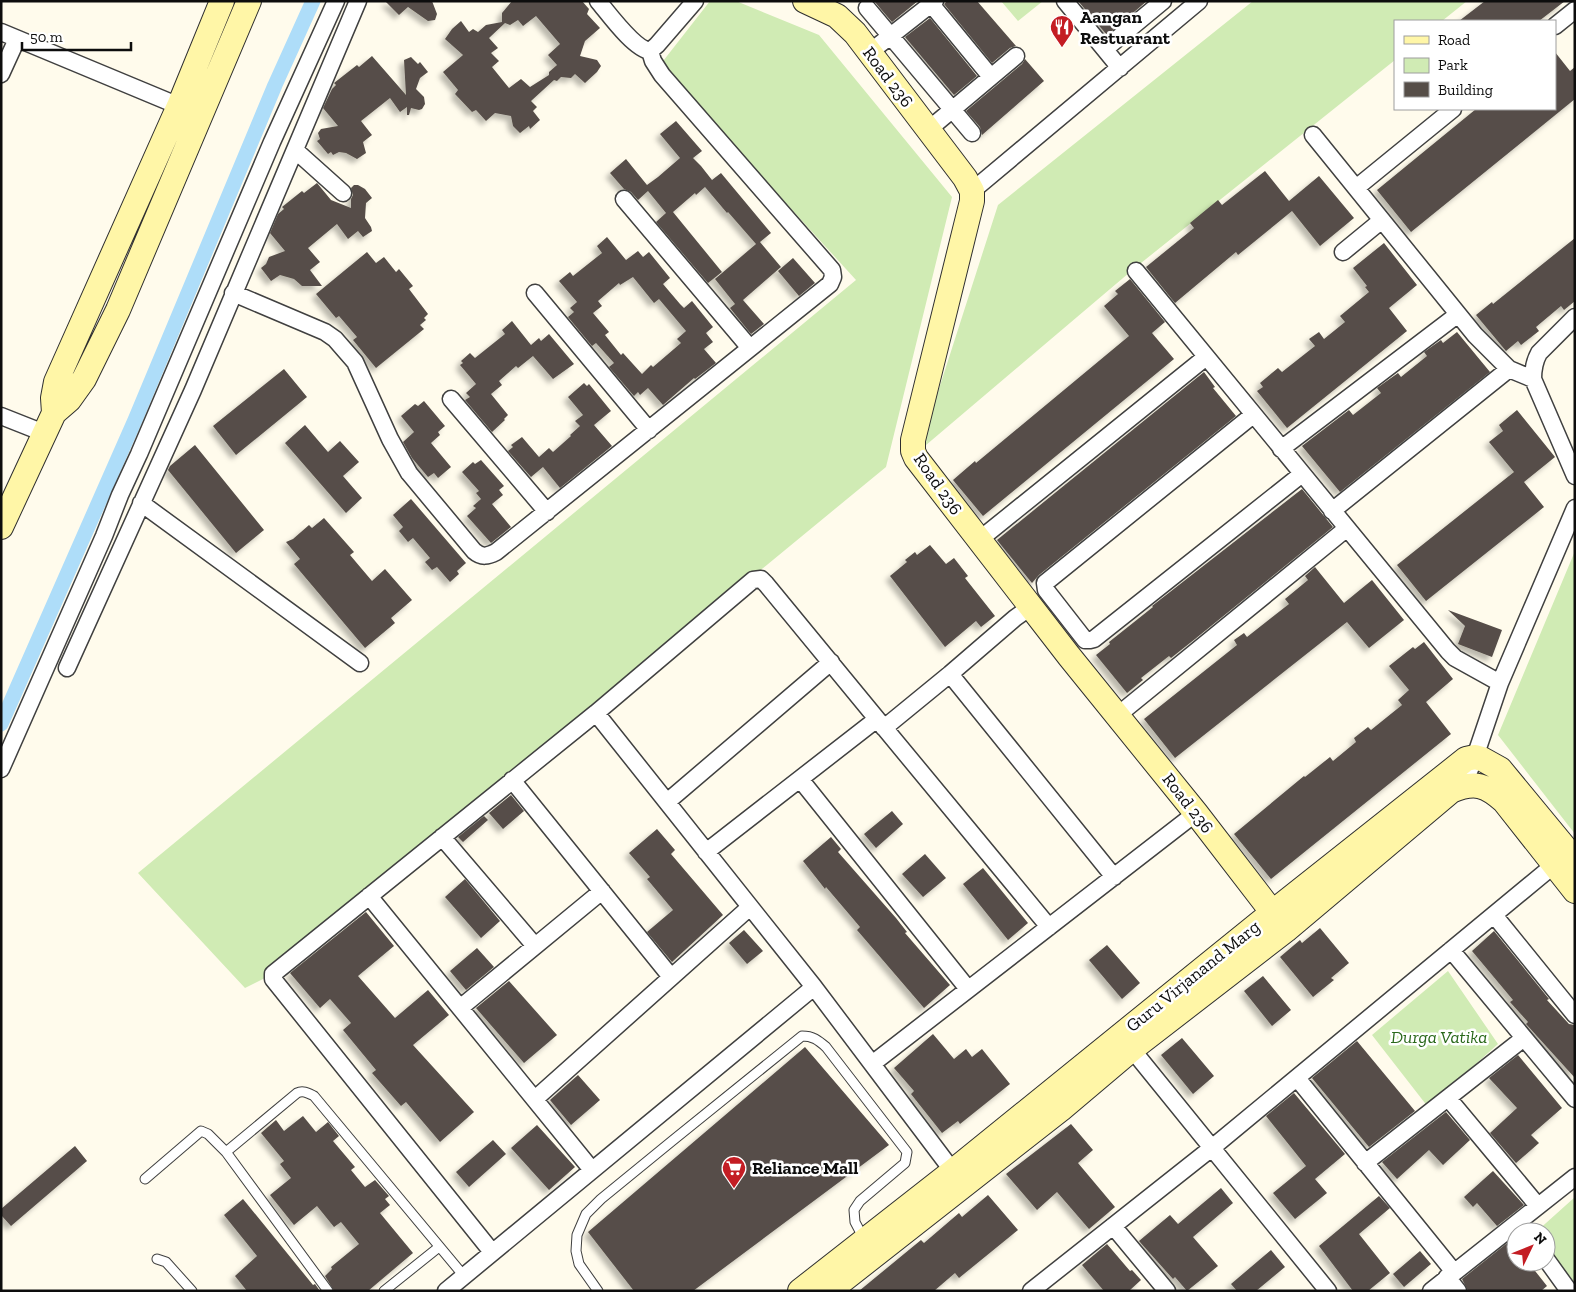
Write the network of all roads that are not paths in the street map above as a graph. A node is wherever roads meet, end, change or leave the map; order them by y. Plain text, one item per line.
1 (222, 1) edge
2 (249, 1) edge
3 (336, 1) edge
4 (358, 1) edge
5 (598, 1) edge
6 (695, 1) edge
7 (805, 1) edge
8 (1163, 1) edge
9 (1199, 1) edge
10 (1068, 2) edge
11 (933, 3) edge
12 (867, 8) dead end
13 (1575, 10) edge
14 (1556, 25) edge
15 (1, 32) edge
16 (890, 36) junction
17 (17, 38) junction
18 (1105, 49) junction
19 (650, 51) junction
20 (870, 52) junction
21 (1016, 56) dead end
22 (1120, 68) junction
23 (1, 74) edge
24 (991, 77) junction
25 (179, 106) junction
26 (952, 110) junction
27 (1452, 110) edge
28 (928, 130) junction
29 (972, 133) dead end
30 (1313, 136) dead end
31 (295, 150) junction
32 (1356, 188) junction
33 (972, 191) junction
34 (343, 193) dead end
35 (624, 200) dead end
36 (1382, 220) junction
37 (1343, 252) dead end
38 (1136, 271) dead end
39 (234, 293) junction
40 (535, 293) dead end
41 (1457, 315) junction
42 (1575, 317) edge
43 (750, 348) junction
44 (1206, 357) junction
45 (1509, 369) junction
46 (1533, 379) junction
47 (451, 400) dead end
48 (1253, 415) junction
49 (1, 416) edge
50 (49, 423) junction
51 (649, 430) junction
52 (1281, 449) junction
53 (1302, 474) junction
54 (1575, 476) edge
55 (141, 503) junction
56 (1575, 508) edge
57 (1332, 511) junction
58 (546, 512) junction
59 (1, 527) edge
60 (1346, 529) junction
61 (979, 540) junction
62 (1032, 606) junction
63 (360, 662) dead end
64 (831, 662) junction
65 (67, 668) dead end
66 (950, 674) junction
67 (1500, 683) junction
68 (596, 712) junction
69 (1118, 715) junction
70 (881, 723) junction
71 (1475, 757) junction
72 (1, 769) edge
73 (800, 779) junction
74 (512, 780) junction
75 (1463, 786) junction
76 (667, 802) junction
77 (1196, 813) junction
78 (442, 837) junction
79 (706, 852) junction
80 (1564, 862) edge
81 (1114, 877) junction
82 (602, 891) junction
83 (1575, 891) edge
84 (369, 896) junction
85 (750, 906) junction
86 (1494, 914) junction
87 (1279, 921) junction
88 (1049, 927) junction
89 (535, 946) junction
90 (1451, 950) junction
91 (671, 977) junction
92 (814, 986) junction
93 (968, 989) junction
94 (460, 1008) junction
95 (1575, 1015) edge
96 (1524, 1038) junction
97 (1126, 1042) junction
98 (872, 1064) junction
99 (1297, 1078) junction
100 (1448, 1098) junction
101 (535, 1099) junction
102 (1575, 1099) edge
103 (1213, 1147) junction
104 (226, 1152) junction
105 (1365, 1163) junction
106 (592, 1170) junction
107 (145, 1179) dead end
108 (958, 1179) junction
109 (1574, 1180) edge
110 (1538, 1206) junction
111 (1526, 1222) edge
112 (1113, 1226) junction
113 (1506, 1237) edge
114 (864, 1240) junction
115 (439, 1246) junction
116 (492, 1252) junction
117 (157, 1259) dead end
118 (1555, 1272) edge
119 (1450, 1274) junction
120 (464, 1276) junction
121 (1037, 1289) edge
122 (192, 1291) edge
123 (328, 1291) edge
124 (384, 1291) edge
125 (446, 1291) edge
126 (598, 1291) edge
127 (800, 1291) edge
128 (829, 1291) edge
129 (1167, 1291) edge
130 (1328, 1291) edge
131 (1431, 1291) edge
132 (1458, 1291) edge
133 (1569, 1291) edge

1 - 25 street
2 - 50 street
3 - 72 street
4 - 31 street
5 - 19 street
6 - 19 street
7 - 20 street, Road 236
8 - 18 street
9 - 22 street
10 - 18 street
11 - 16 street
11 - 24 street
12 - 16 street
13 - 14 street
15 - 17 street
16 - 20 street
16 - 26 street
17 - 23 street
17 - 25 street
18 - 22 street
19 - 43 street
20 - 28 street, Road 236
21 - 24 street
22 - 33 street
24 - 26 street
25 - 50 street
26 - 28 street
26 - 29 street
27 - 32 street
28 - 33 street, Road 236
30 - 32 street
31 - 34 street
31 - 39 street
32 - 36 street
33 - 61 street, Road 236
35 - 43 street
36 - 37 street
36 - 41 street
38 - 44 street
39 - 55 street
39 - 58 street
40 - 51 street
41 - 45 street
41 - 52 street
42 - 46 street
43 - 51 street
44 - 48 street
44 - 61 street
45 - 46 street
45 - 57 street
46 - 54 street
47 - 58 street
48 - 52 street
48 - 53 street
49 - 50 street
50 - 59 street
51 - 58 street
52 - 53 street
53 - 57 street
55 - 63 street
55 - 65 street
56 - 67 street
57 - 60 street
60 - 67 street
60 - 69 street
61 - 62 street, Road 236
62 - 66 street
62 - 69 street, Road 236
64 - 68 street
64 - 70 street
64 - 76 street
66 - 70 street
66 - 81 street
67 - 71 street
68 - 74 street
68 - 76 street
69 - 77 street, Road 236
70 - 73 street
70 - 88 street
71 - 75 street
71 - 80 street
71 - 87 street, Guru Virjanand Marg
73 - 79 street
73 - 93 street
74 - 78 street
74 - 82 street
75 - 80 street
75 - 87 street, Guru Virjanand Marg
76 - 79 street
77 - 81 street
77 - 87 street, Road 236
78 - 84 street
78 - 89 street
79 - 85 street
80 - 83 street
80 - 86 street
81 - 88 street
82 - 89 street
82 - 91 street
84 - 94 street
84 - 116 street
85 - 91 street
85 - 92 street
86 - 90 street
86 - 95 street
87 - 97 street, Guru Virjanand Marg
88 - 93 street
89 - 94 street
90 - 96 street
90 - 99 street
91 - 101 street
92 - 98 street
92 - 106 street
93 - 98 street
94 - 101 street
96 - 100 street
96 - 102 street
97 - 103 street
97 - 108 street, Guru Virjanand Marg
98 - 108 street
99 - 103 street
99 - 105 street
100 - 105 street
100 - 110 street
101 - 106 street
103 - 112 street
103 - 130 street
104 - 107 lane
104 - 115 lane
104 - 123 lane
105 - 119 street
106 - 116 street
108 - 114 street, Guru Virjanand Marg
108 - 128 street, Guru Virjanand Marg
109 - 110 street
110 - 111 street
112 - 121 street
112 - 129 street
113 - 119 street
114 - 126 lane
114 - 127 street, Guru Virjanand Marg
115 - 120 lane
115 - 124 lane
116 - 120 street
117 - 122 lane
118 - 133 street
119 - 131 street
119 - 132 street
120 - 125 street

